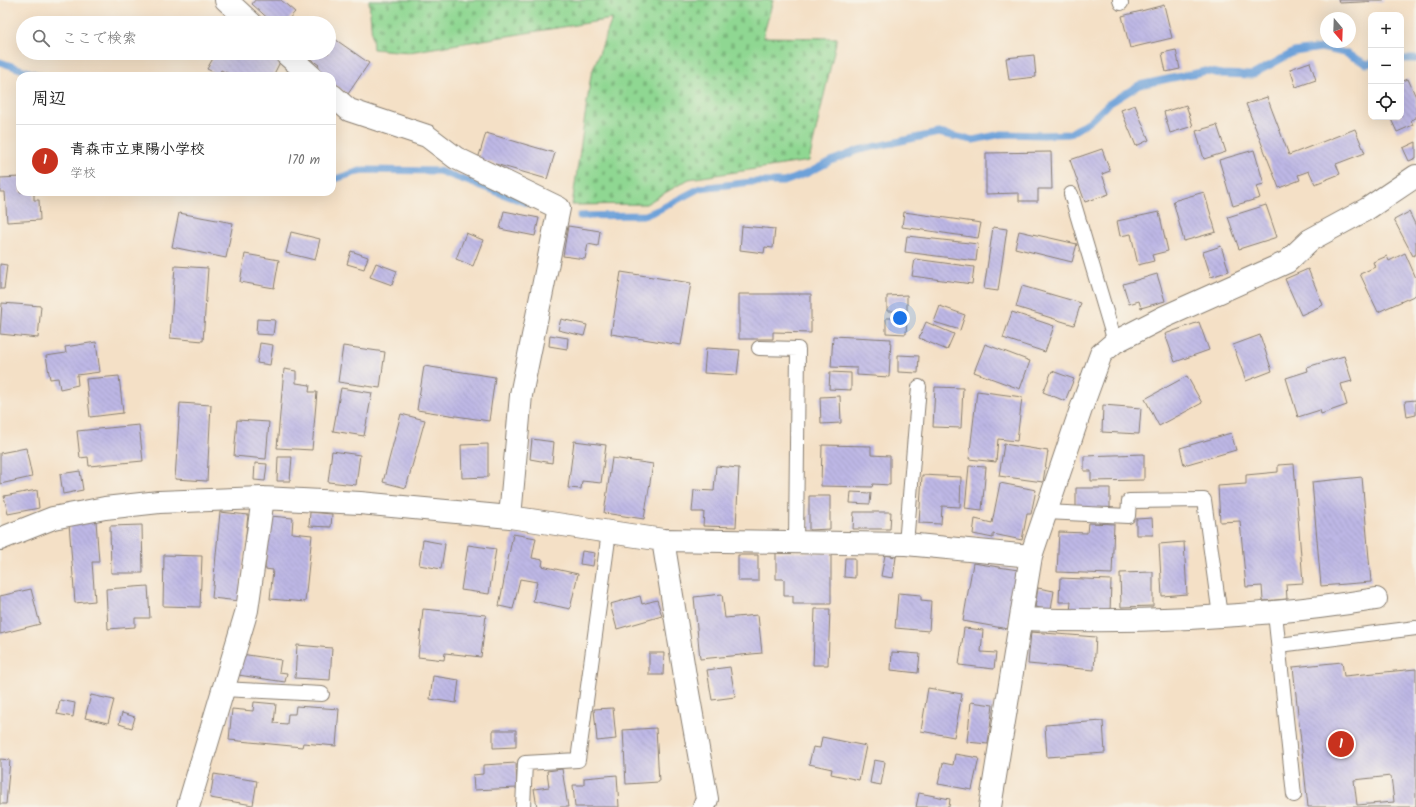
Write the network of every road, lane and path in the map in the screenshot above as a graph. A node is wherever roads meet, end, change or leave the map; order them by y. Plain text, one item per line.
1 (226, 0) edge
2 (243, 16) edge
3 (293, 60) edge
4 (306, 72) edge
5 (336, 99) edge
6 (1416, 176) edge
7 (1071, 194) dead end
8 (1115, 342) junction
9 (759, 348) dead end
10 (919, 387) dead end
11 (263, 498) junction
12 (1046, 512) junction
13 (510, 517) junction
14 (609, 532) junction
15 (0, 539) edge
16 (663, 540) junction
17 (796, 542) junction
18 (906, 544) junction
19 (1031, 556) junction
20 (1376, 599) dead end
21 (1275, 613) junction
22 (1220, 616) junction
23 (1021, 619) junction
24 (1416, 628) edge
25 (1279, 645) junction
26 (223, 689) junction
27 (322, 694) dead end
28 (1294, 795) dead end
29 (188, 807) edge
30 (523, 807) edge
31 (704, 807) edge
32 (990, 807) edge

1 - 2 street
3 - 4 street
5 - 13 street
6 - 8 street
7 - 8 lane
8 - 12 street
9 - 17 lane
10 - 18 lane
11 - 13 street
11 - 15 street
11 - 26 street
12 - 19 street
12 - 22 lane
13 - 14 street
14 - 16 street
14 - 30 lane
16 - 17 street
16 - 31 street
17 - 18 street
18 - 19 street
19 - 23 street
20 - 21 street
21 - 22 street
21 - 25 lane
22 - 23 street
23 - 32 street
24 - 25 lane
25 - 28 lane
26 - 27 lane
26 - 29 street

